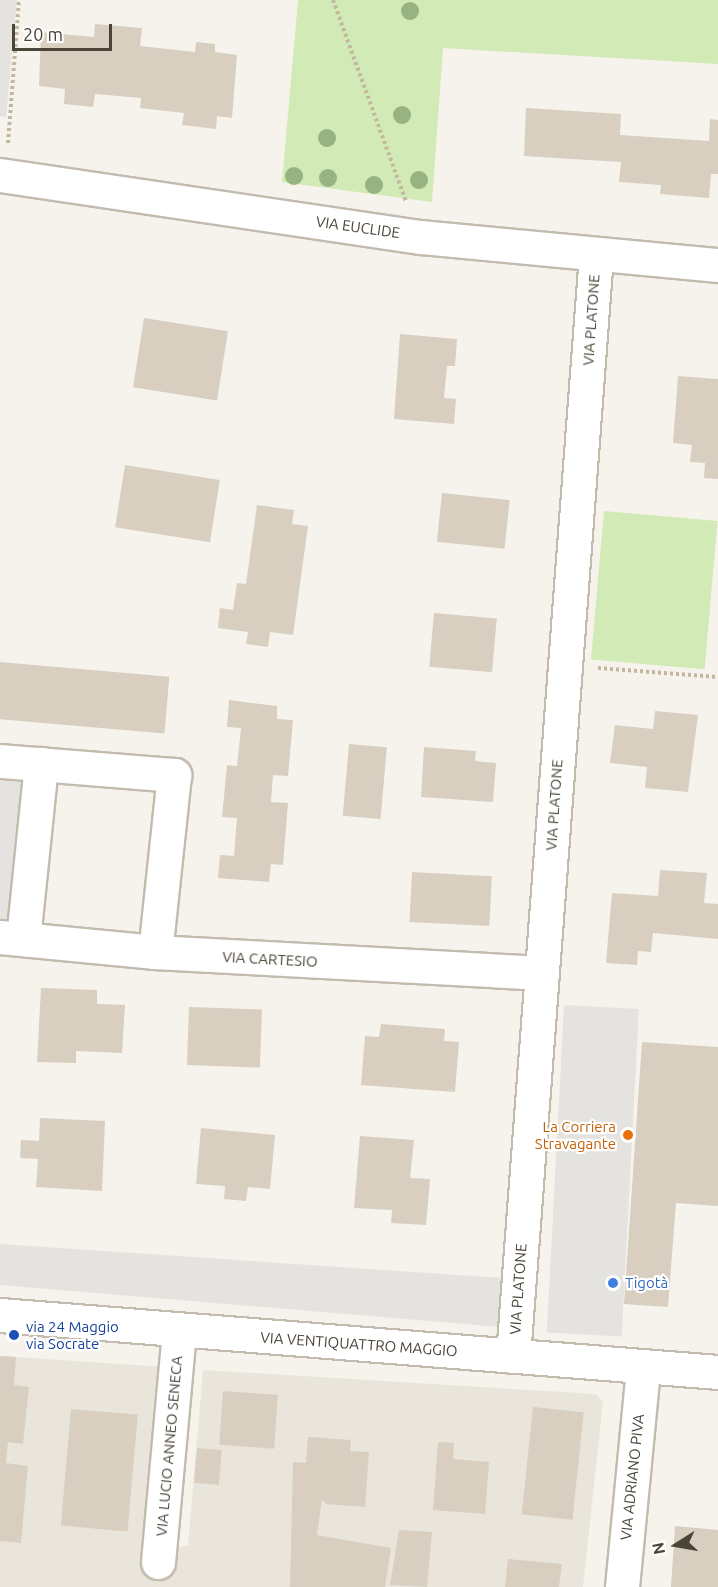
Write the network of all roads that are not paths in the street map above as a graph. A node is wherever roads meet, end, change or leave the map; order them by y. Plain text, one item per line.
1 (4, 163) edge
2 (596, 254) junction
3 (718, 265) edge
4 (0, 761) edge
5 (41, 764) junction
6 (12, 938) edge
7 (155, 952) junction
8 (541, 973) junction
9 (0, 1316) edge
10 (179, 1330) junction
11 (513, 1356) junction
12 (643, 1367) junction
13 (718, 1372) edge
14 (158, 1562) dead end
15 (622, 1587) edge

1 - 2 street, VIA EUCLIDE
2 - 3 street, VIA EUCLIDE
2 - 8 street, VIA PLATONE
4 - 5 street
5 - 6 street
5 - 7 street
6 - 7 street, VIA CARTESIO
7 - 8 street, VIA CARTESIO
8 - 11 street, VIA PLATONE
9 - 10 street, VIA VENTIQUATTRO MAGGIO
10 - 11 street, VIA VENTIQUATTRO MAGGIO
10 - 14 street, VIA LUCIO ANNEO SENECA
11 - 12 street, VIA VENTIQUATTRO MAGGIO
12 - 13 street, VIA VENTIQUATTRO MAGGIO
12 - 15 street, VIA ADRIANO PIVA

